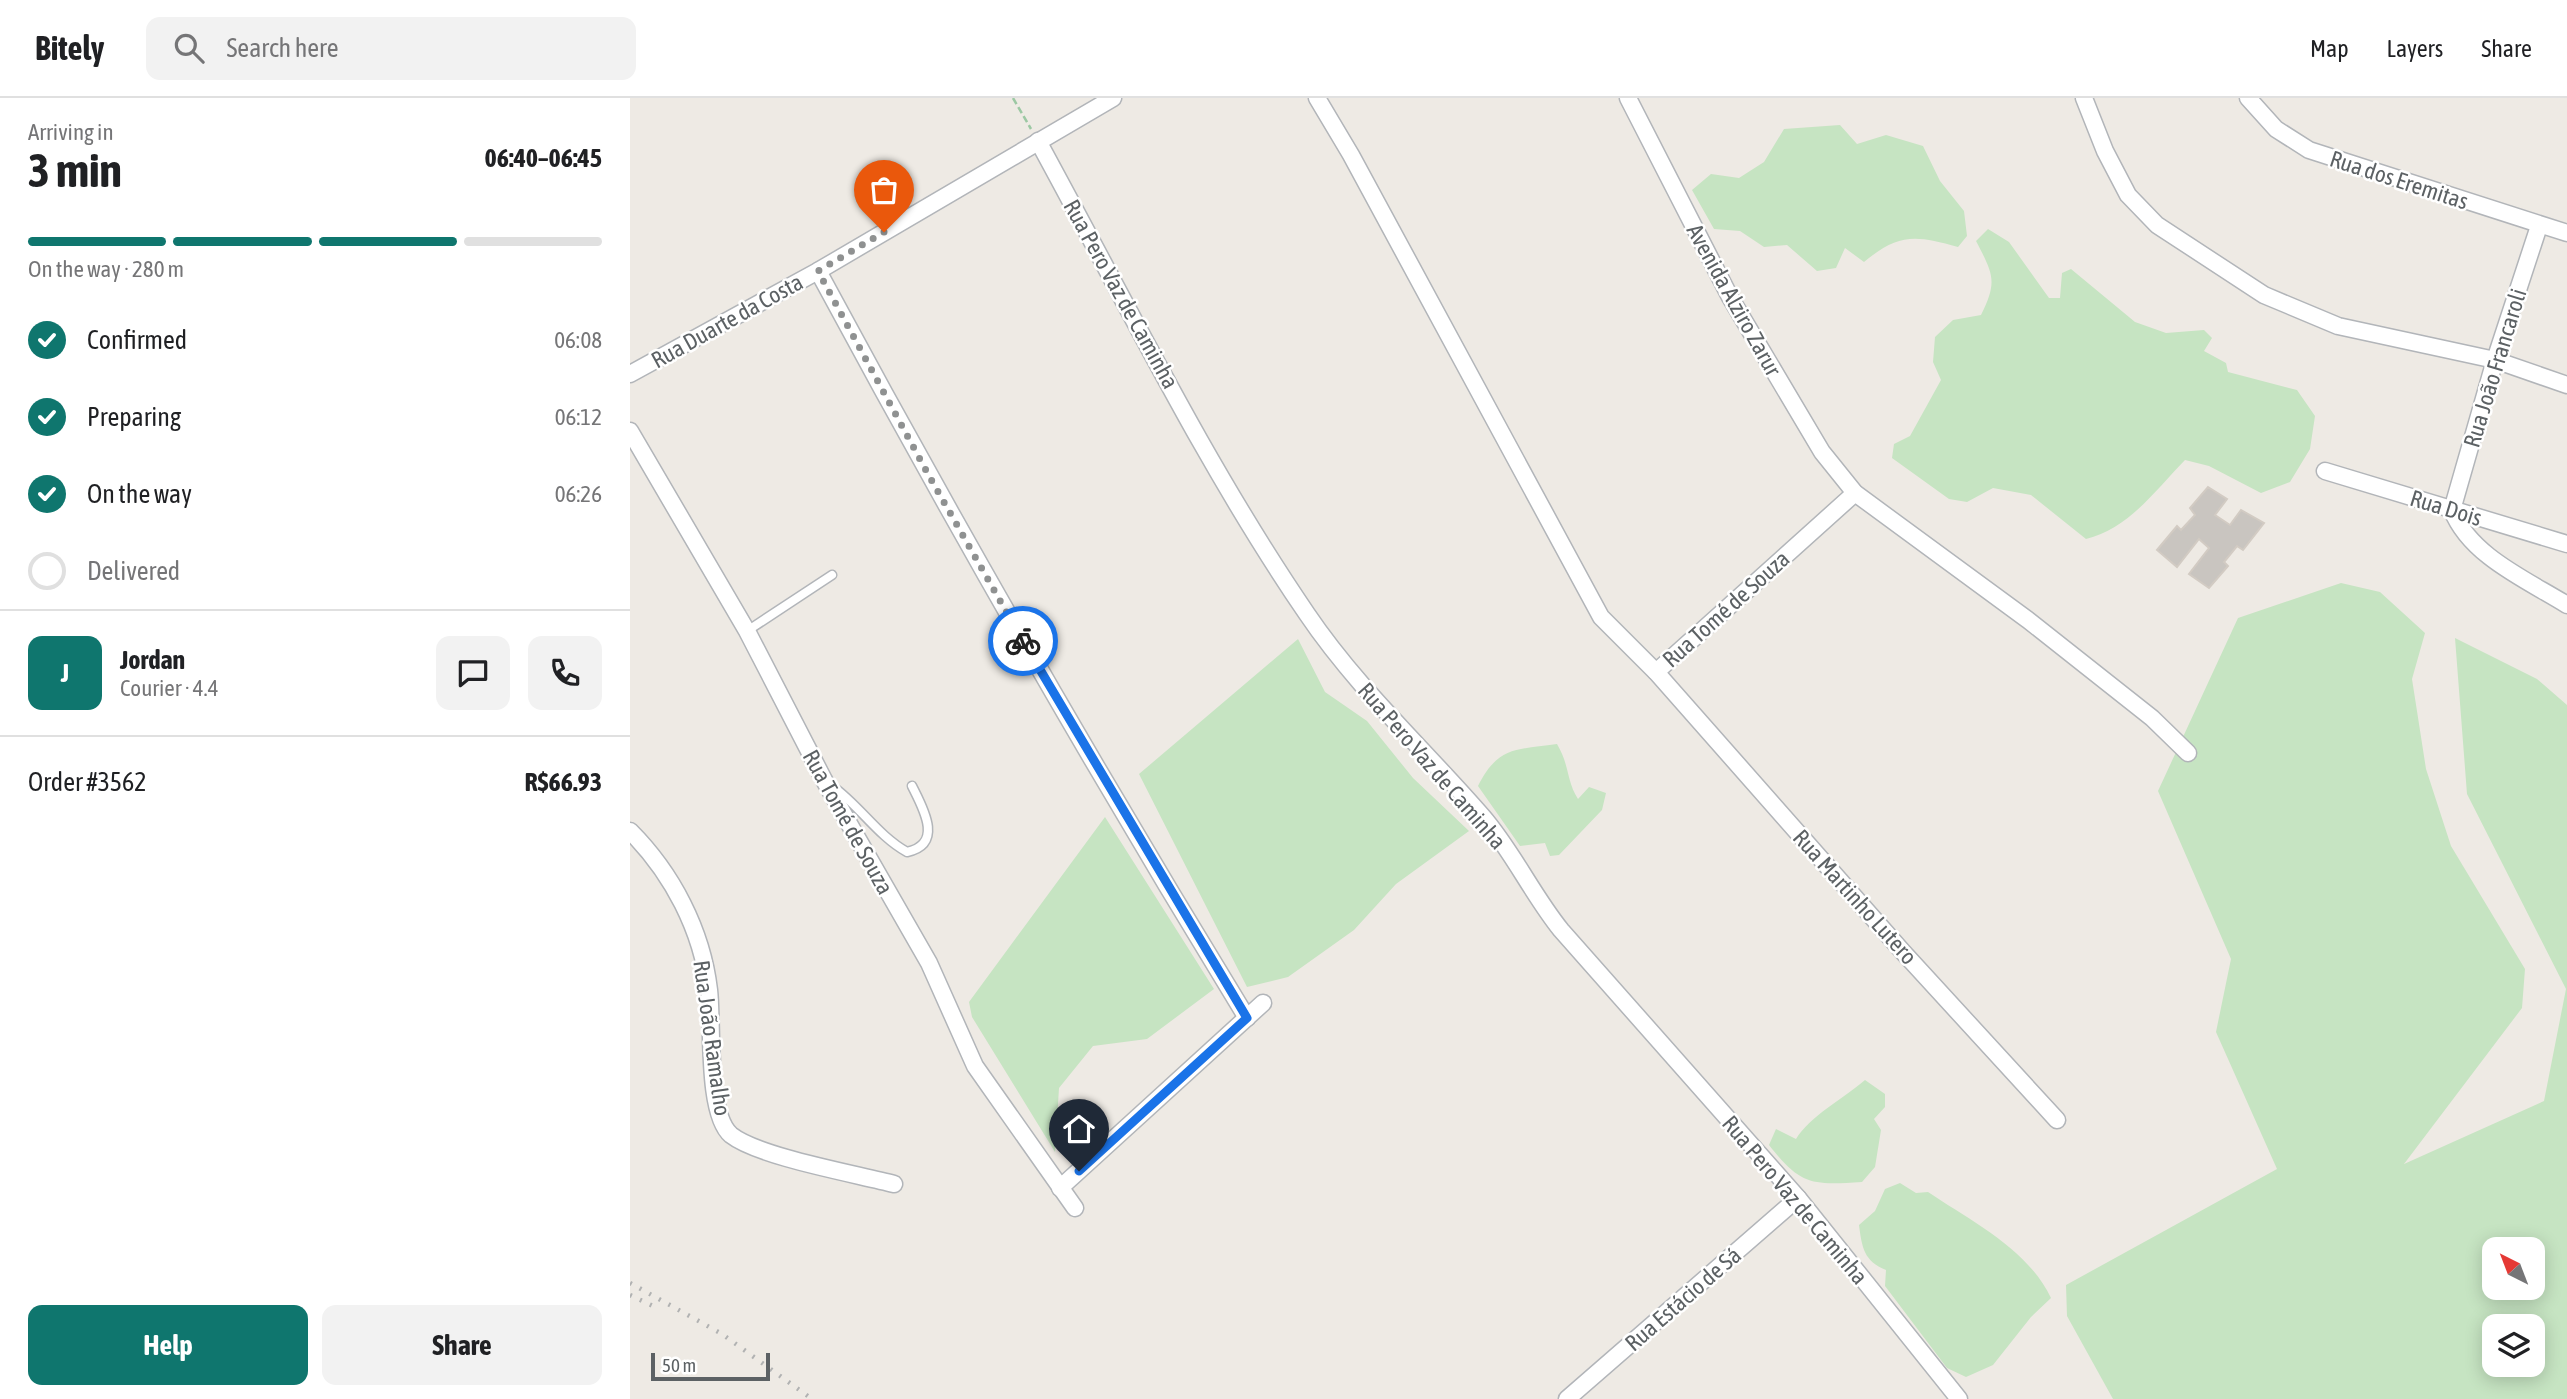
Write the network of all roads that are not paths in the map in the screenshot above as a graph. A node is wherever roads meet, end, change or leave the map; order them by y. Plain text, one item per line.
1 (1113, 98) edge
2 (1317, 98) edge
3 (1628, 98) edge
4 (2084, 98) edge
5 (2248, 98) edge
6 (1038, 141) junction
7 (2539, 226) junction
8 (2567, 233) edge
9 (818, 271) junction
10 (2495, 360) junction
11 (630, 374) edge
12 (2567, 385) edge
13 (630, 431) edge
14 (2326, 471) dead end
15 (1855, 493) junction
16 (2452, 510) junction
17 (2567, 544) edge
18 (832, 575) dead end
19 (2567, 605) edge
20 (747, 631) junction
21 (1656, 672) junction
22 (2188, 753) dead end
23 (824, 780) junction
24 (912, 786) dead end
25 (630, 831) edge
26 (1263, 1003) dead end
27 (1247, 1018) junction
28 (2057, 1120) dead end
29 (894, 1184) dead end
30 (1060, 1188) junction
31 (1798, 1198) junction
32 (1074, 1208) dead end
33 (1952, 1396) edge
34 (1567, 1399) edge

1 - 6 street, Rua Duarte da Costa
2 - 21 street, Rua Tomé de Souza
3 - 15 street, Avenida Alziro Zarur
4 - 10 street
5 - 7 street, Rua dos Eremitas
6 - 9 street, Rua Duarte da Costa
6 - 31 street, Rua Pero Vaz de Caminha
7 - 8 street, Rua dos Eremitas
7 - 10 street, Rua João Francaroli
9 - 11 street, Rua Duarte da Costa
9 - 27 street
10 - 12 street
10 - 16 street, Rua João Francaroli
13 - 20 street, Rua Tomé de Souza
14 - 16 street, Rua Dois
15 - 21 street, Rua Tomé de Souza
15 - 22 street
16 - 17 street, Rua Dois
16 - 19 street
18 - 20 lane
20 - 23 street, Rua Tomé de Souza
21 - 28 street, Rua Martinho Lutero
23 - 24 lane
23 - 30 street, Rua Tomé de Souza
25 - 29 street, Rua João Ramalho
26 - 27 street
27 - 30 street
30 - 32 street, Rua Tomé de Souza
31 - 33 street, Rua Pero Vaz de Caminha
31 - 34 street, Rua Estácio de Sá

